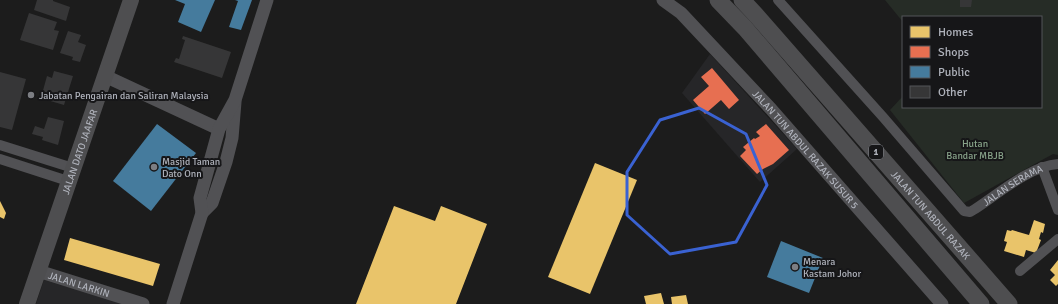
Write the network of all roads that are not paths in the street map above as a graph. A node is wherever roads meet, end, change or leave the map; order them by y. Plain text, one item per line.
1 (131, 0) edge
2 (267, 0) edge
3 (664, 0) edge
4 (718, 0) edge
5 (742, 0) edge
6 (778, 0) edge
7 (106, 76) junction
8 (235, 100) junction
9 (219, 129) junction
10 (0, 145) edge
11 (0, 159) edge
12 (1058, 164) edge
13 (1042, 167) junction
14 (224, 168) junction
15 (70, 174) junction
16 (1058, 210) edge
17 (202, 213) junction
18 (1058, 239) edge
19 (38, 271) junction
20 (1020, 271) dead end
21 (27, 304) edge
22 (143, 304) edge
23 (173, 304) edge
24 (942, 304) edge
25 (981, 304) edge
26 (1009, 304) edge

1 - 7 main road, JALAN DATO JAAFAR
2 - 8 street
3 - 24 street, JALAN TUN ABDUL RAZAK SUSUR 5
4 - 25 highway, JALAN TUN ABDUL RAZAK / 1
5 - 26 highway, JALAN TUN ABDUL RAZAK / 1
6 - 13 street, JALAN SERAMA
7 - 9 street
7 - 15 main road, JALAN DATO JAAFAR
8 - 9 street
8 - 14 street
9 - 14 street
9 - 17 street
10 - 15 street
11 - 15 street
12 - 13 street, JALAN SERAMA
13 - 16 street
14 - 17 street
15 - 19 main road, JALAN DATO JAAFAR
17 - 23 street
18 - 20 street
19 - 21 main road, JALAN DATO JAAFAR
19 - 22 street, JALAN LARKIN

